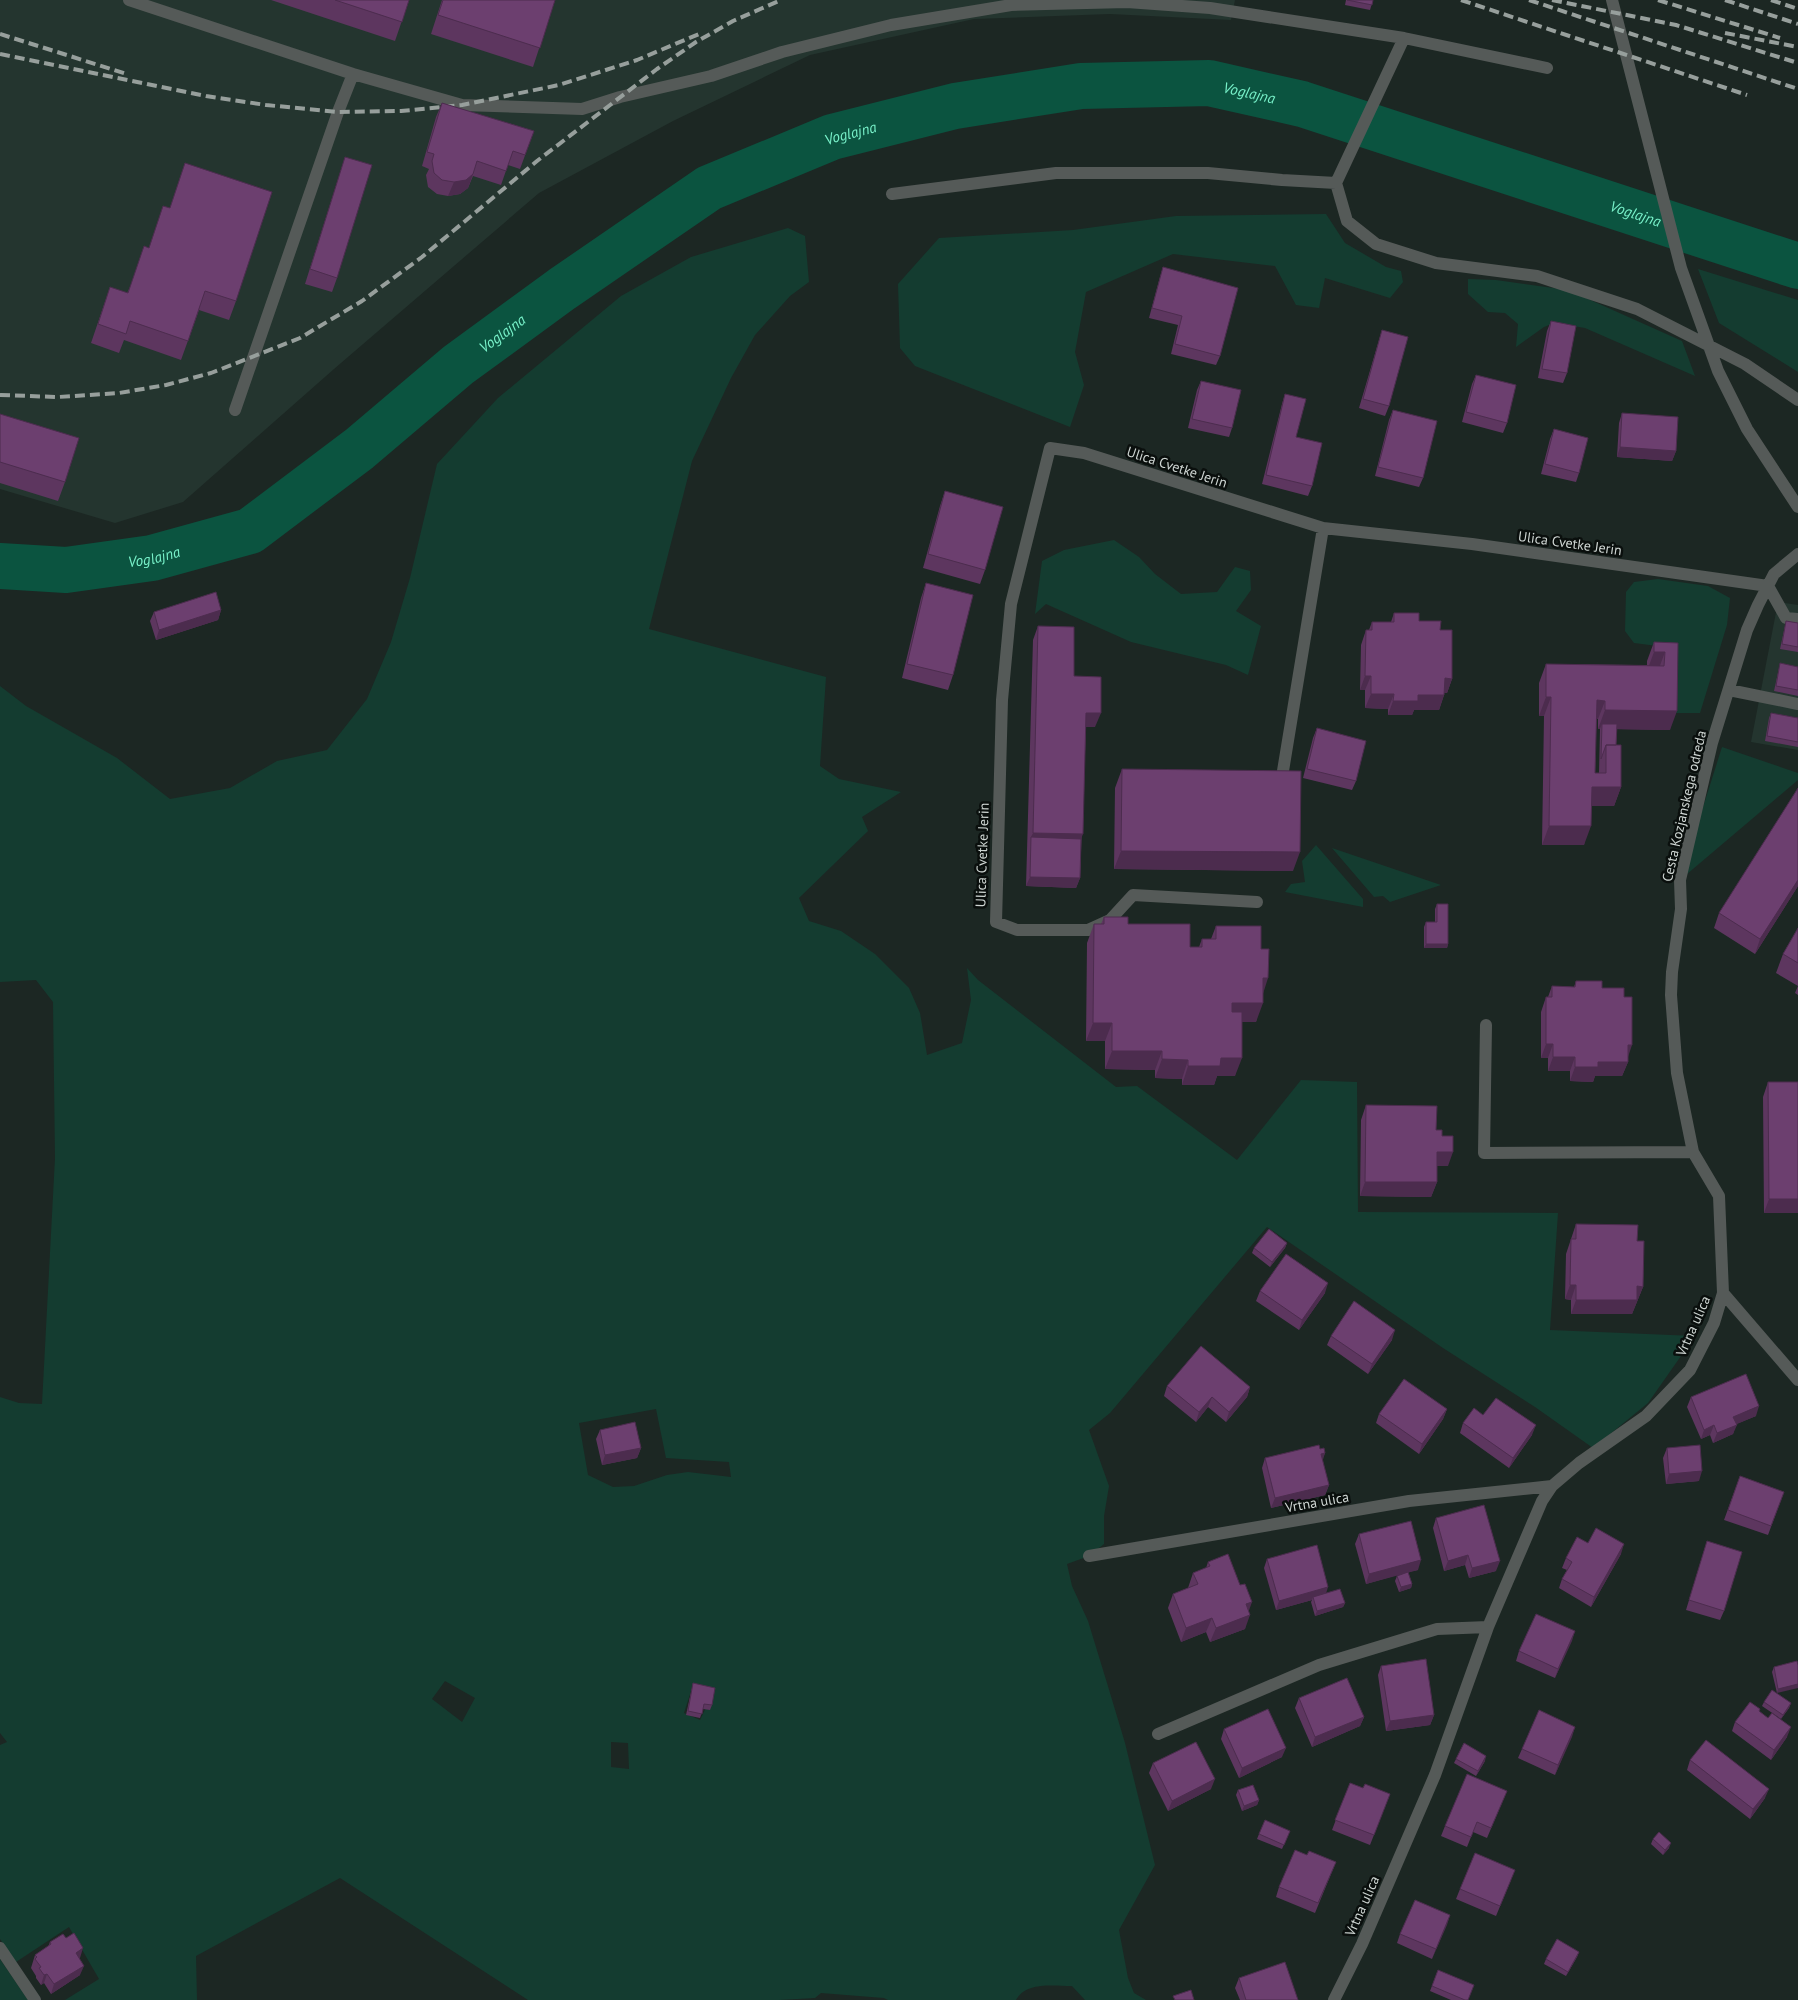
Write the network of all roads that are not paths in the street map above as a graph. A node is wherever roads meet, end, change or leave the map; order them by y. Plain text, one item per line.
1 (129, 0) edge
2 (1612, 0) edge
3 (1404, 38) junction
4 (1547, 68) dead end
5 (353, 74) junction
6 (1336, 183) junction
7 (892, 194) dead end
8 (1798, 400) edge
9 (235, 410) dead end
10 (1798, 507) edge
11 (1323, 528) junction
12 (1798, 554) edge
13 (1768, 586) junction
14 (1798, 619) edge
15 (1728, 690) junction
16 (1798, 704) edge
17 (1281, 783) edge
18 (1257, 902) dead end
19 (1486, 1025) dead end
20 (1694, 1152) junction
21 (1724, 1293) junction
22 (1798, 1380) edge
23 (1552, 1486) junction
24 (1089, 1556) dead end
25 (1488, 1627) junction
26 (1158, 1734) dead end
27 (0, 1948) edge
28 (35, 2000) edge
29 (1334, 2000) edge

1 - 5 street
2 - 10 street
3 - 4 street
3 - 5 street
3 - 6 street
5 - 9 street
6 - 7 street
6 - 8 street
11 - 13 street, Ulica Cvetke Jerin
11 - 17 street
11 - 18 street, Ulica Cvetke Jerin
12 - 13 street, Cesta Kozjanskega odreda
13 - 14 street
13 - 15 street, Cesta Kozjanskega odreda
15 - 16 street
15 - 20 street, Cesta Kozjanskega odreda
19 - 20 street
20 - 21 street, Cesta Kozjanskega odreda
21 - 22 street
21 - 23 street, Vrtna ulica
23 - 24 street, Vrtna ulica
23 - 25 street, Vrtna ulica
25 - 26 street
25 - 29 street, Vrtna ulica
27 - 28 street

